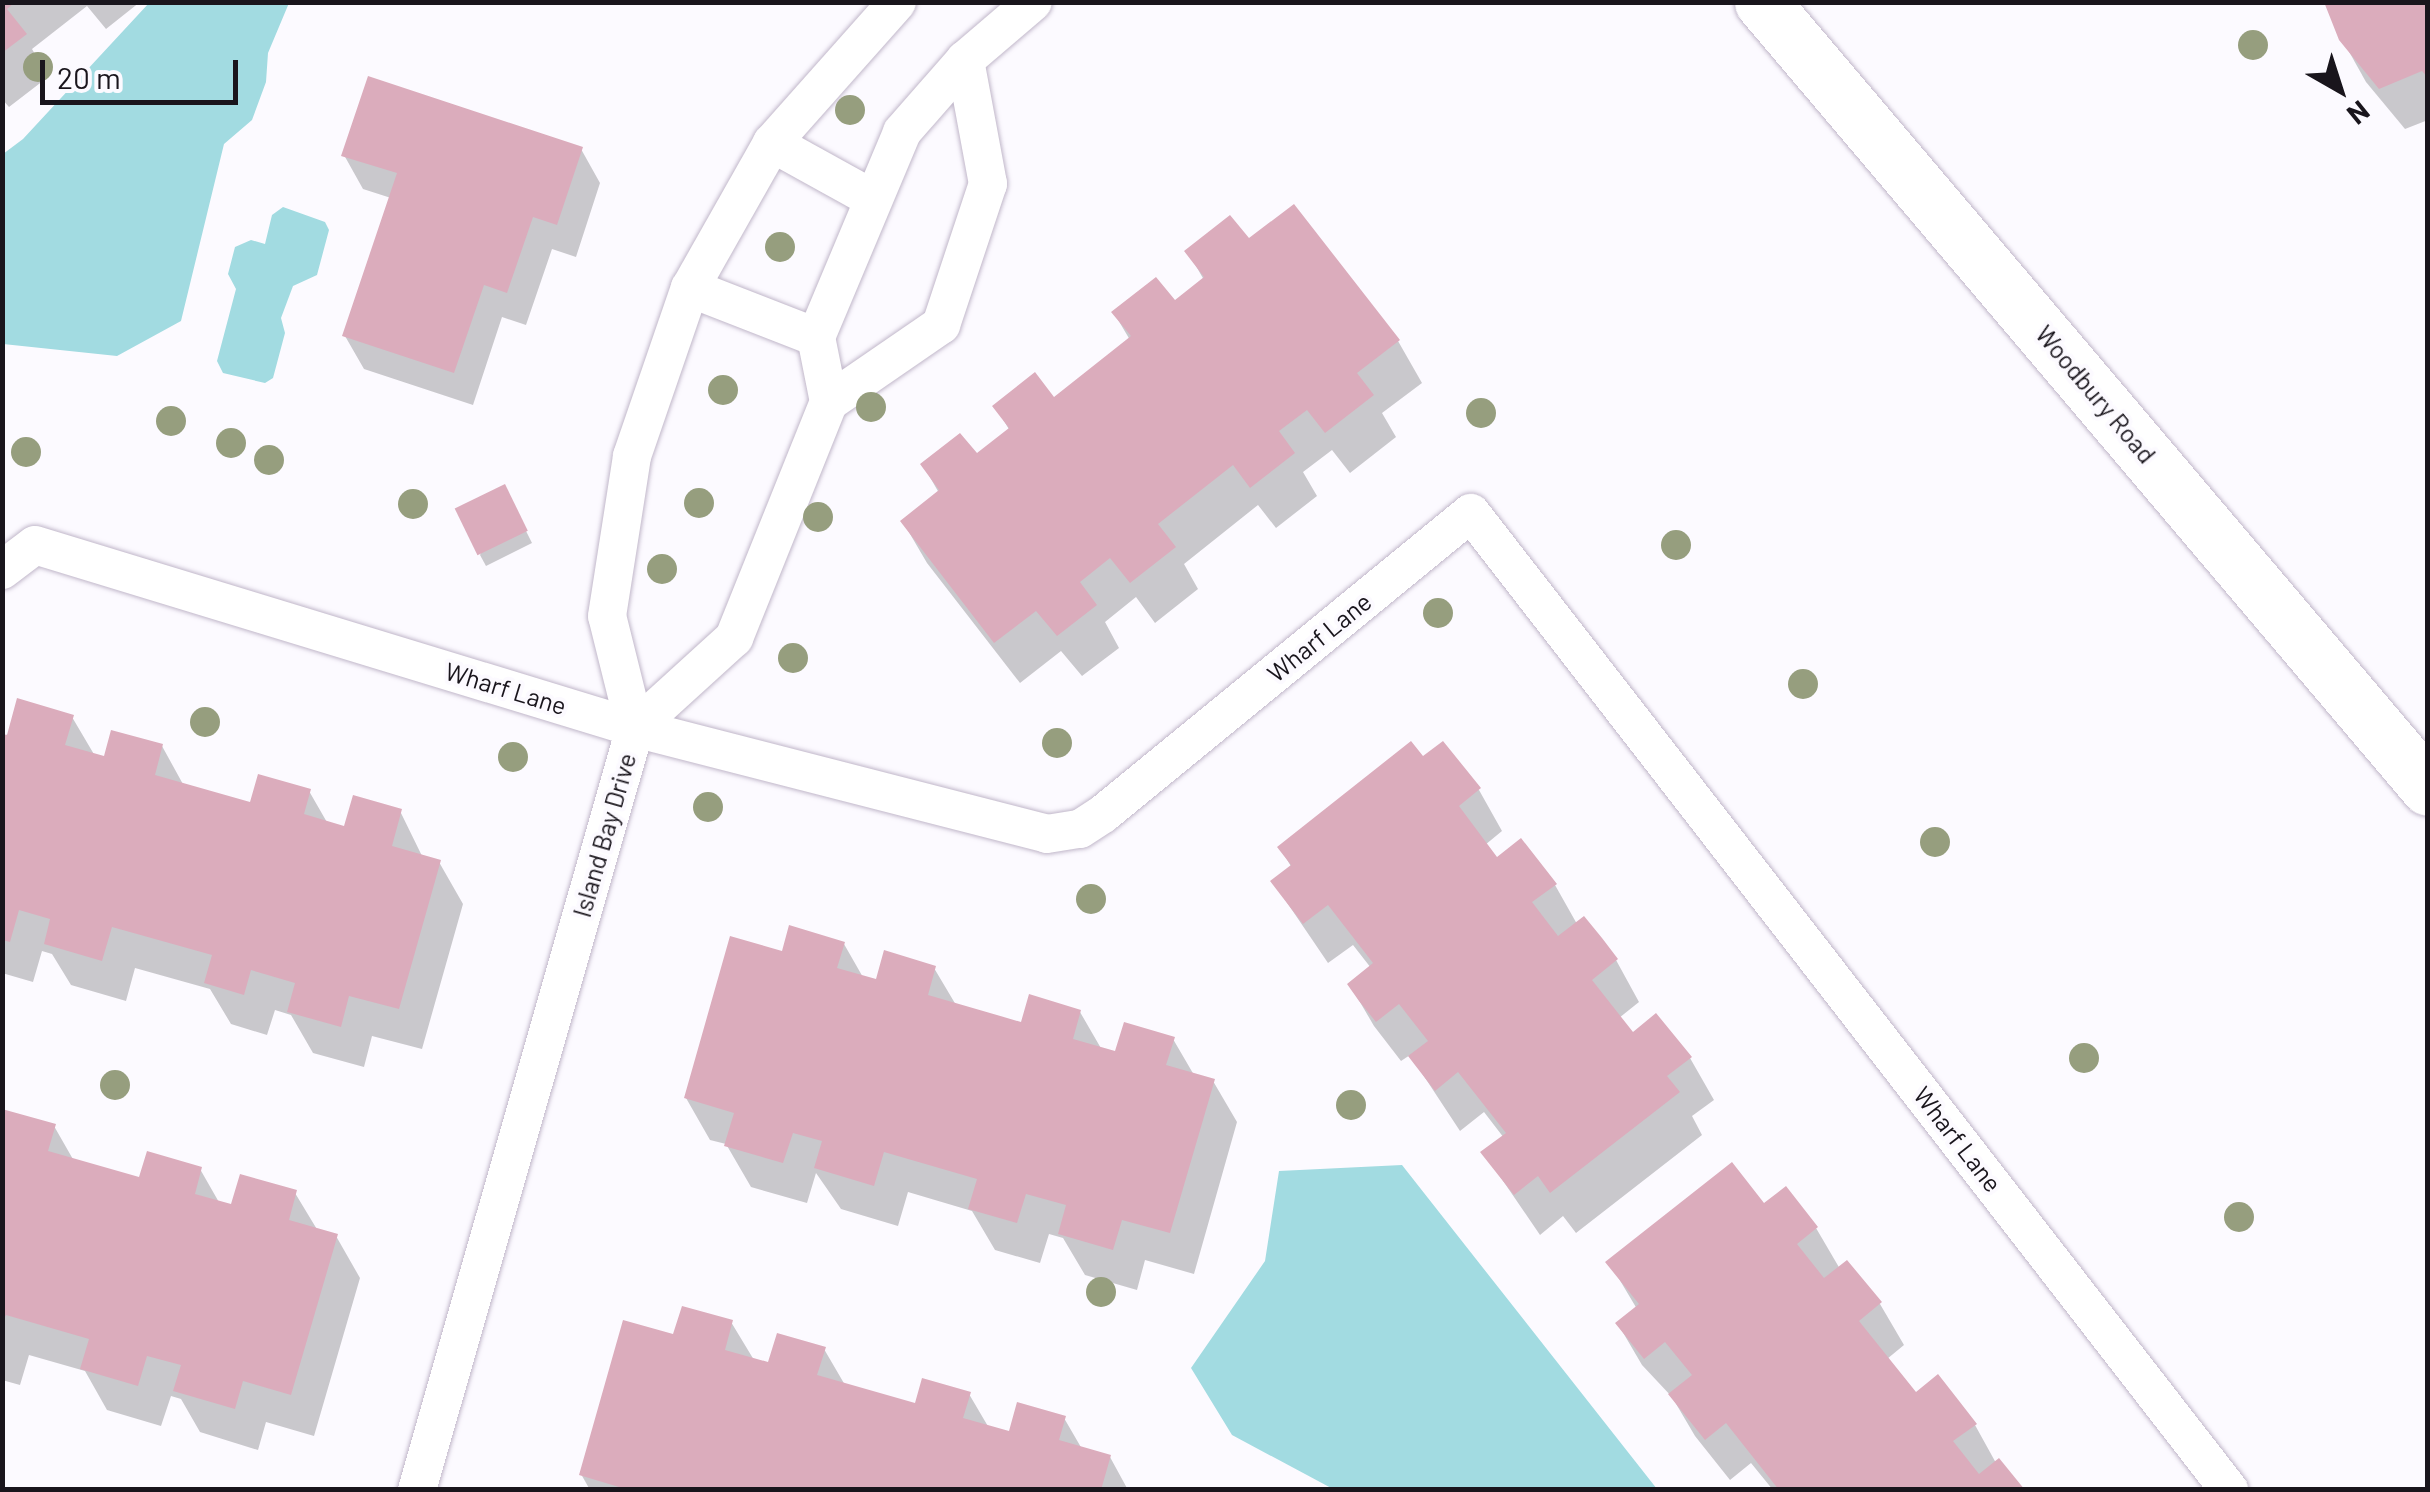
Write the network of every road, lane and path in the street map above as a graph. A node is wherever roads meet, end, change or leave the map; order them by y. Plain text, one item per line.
1 (897, 2) edge
2 (1762, 2) edge
3 (1019, 7) edge
4 (964, 60) junction
5 (772, 144) junction
6 (874, 199) junction
7 (690, 288) junction
8 (816, 338) junction
9 (829, 402) junction
10 (2, 570) edge
11 (634, 728) junction
12 (2428, 788) edge
13 (416, 1490) edge
14 (2229, 1490) edge

1 - 5 lane, Island Bay Drive
2 - 12 street, Woodbury Road
3 - 4 lane
4 - 6 lane
4 - 9 lane
5 - 6 lane
5 - 7 lane, Island Bay Drive
6 - 8 lane
7 - 8 lane
7 - 11 lane, Island Bay Drive
8 - 9 lane
9 - 11 lane
10 - 11 lane, Wharf Lane
11 - 13 lane, Island Bay Drive
11 - 14 lane, Wharf Lane

